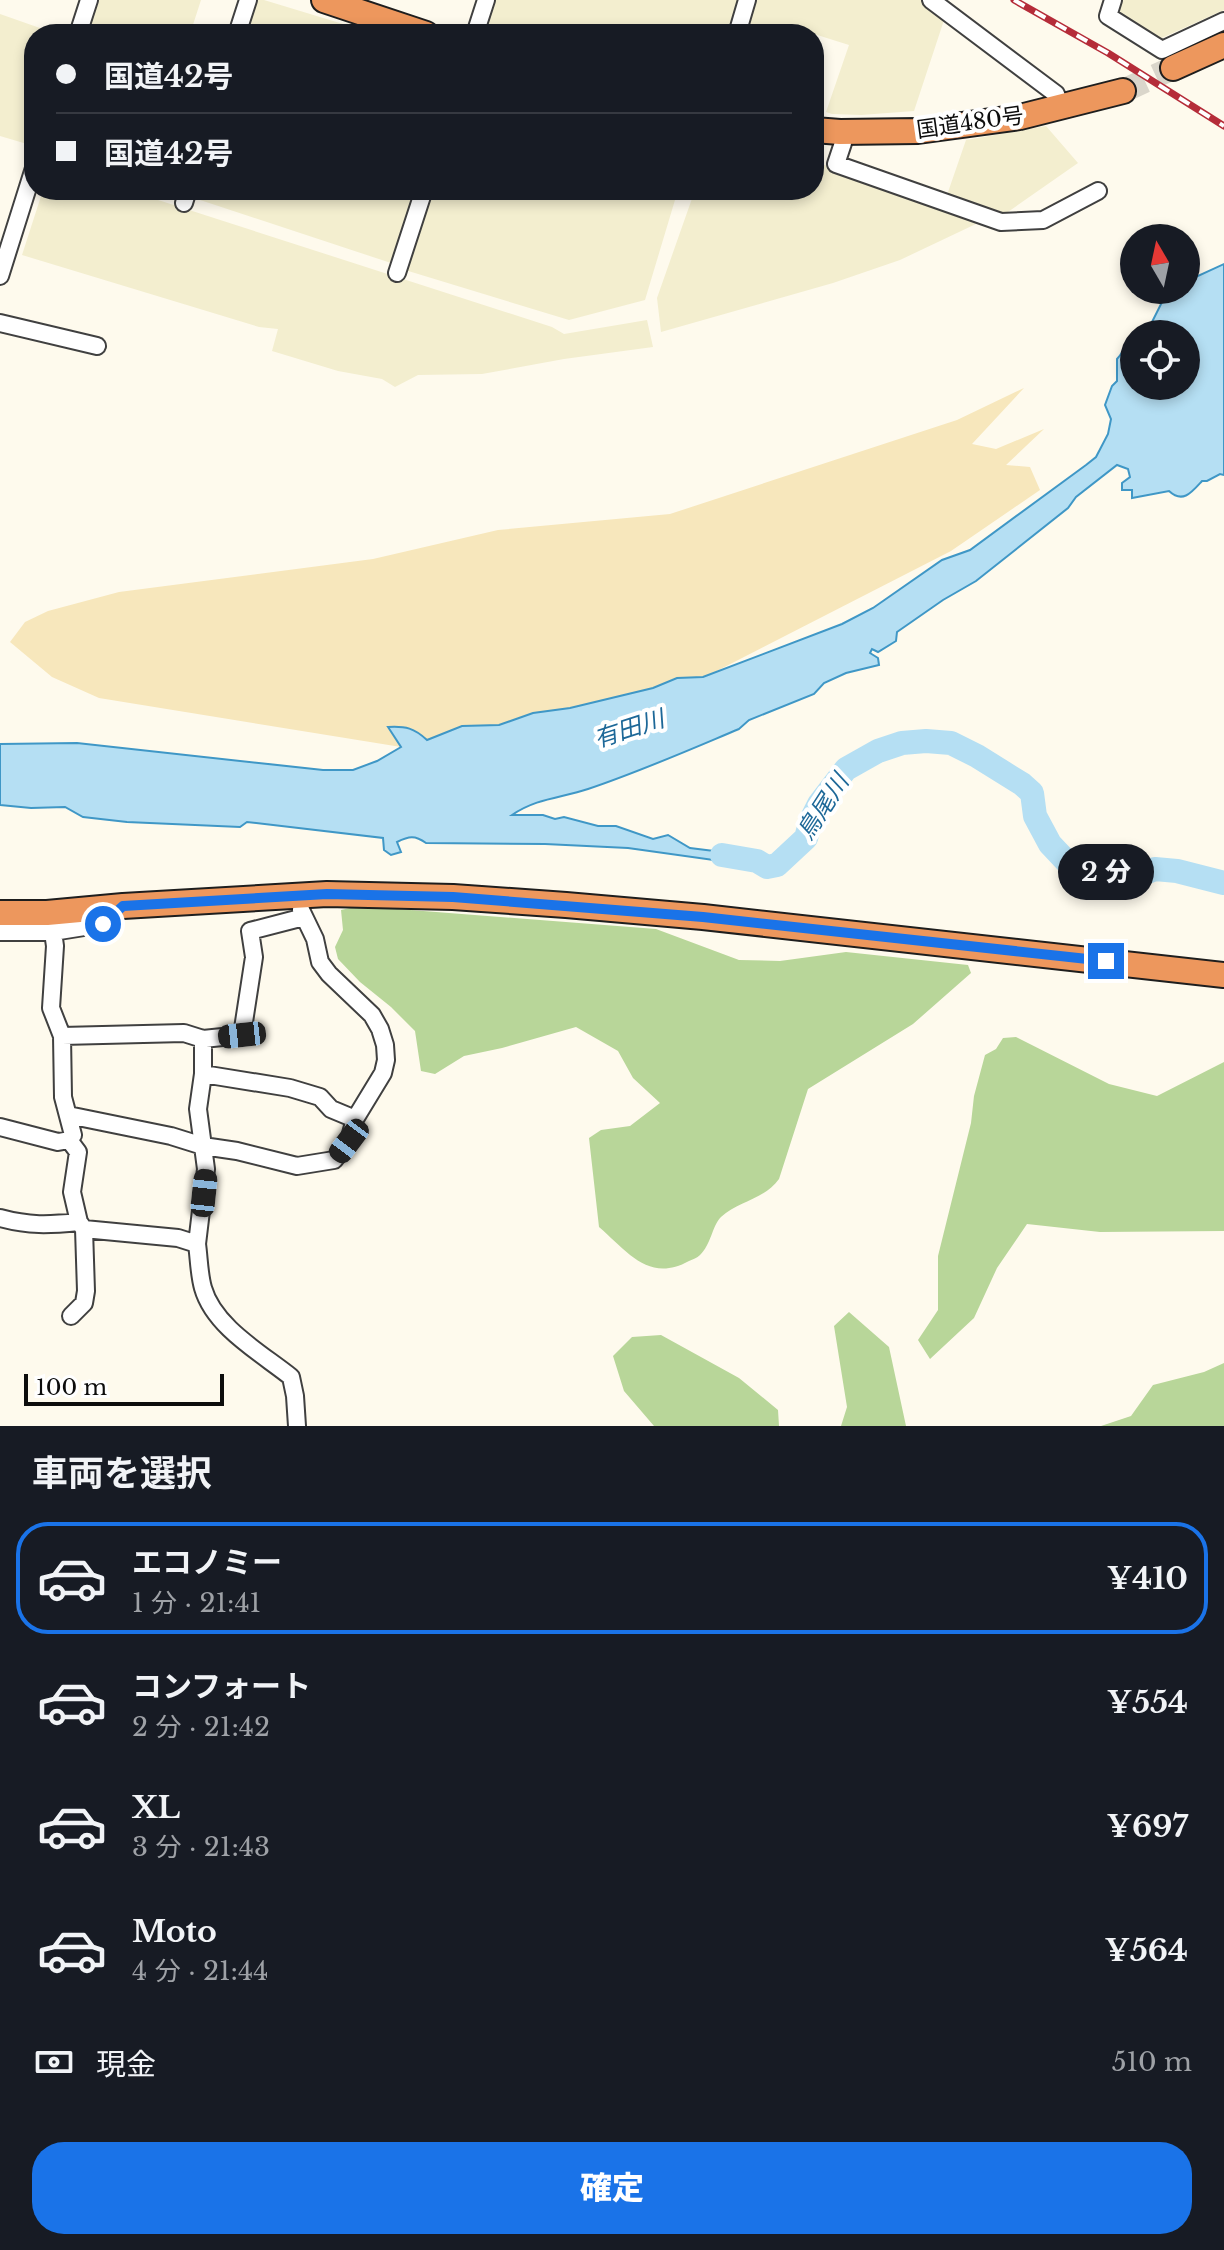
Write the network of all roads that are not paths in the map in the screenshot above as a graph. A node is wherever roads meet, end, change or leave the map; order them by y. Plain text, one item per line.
1 (89, 0) edge
2 (248, 0) edge
3 (324, 0) edge
4 (486, 0) edge
5 (747, 0) edge
6 (931, 0) edge
7 (1113, 0) edge
8 (1224, 21) edge
9 (81, 24) edge
10 (240, 24) edge
11 (396, 24) edge
12 (478, 24) edge
13 (740, 24) edge
14 (1224, 45) edge
15 (1212, 56) edge
16 (1173, 68) tunnel mouth
17 (1123, 91) tunnel mouth
18 (1061, 106) junction
19 (824, 131) edge
20 (840, 132) junction
21 (1098, 191) dead end
22 (24, 200) edge
23 (421, 200) edge
24 (397, 273) dead end
25 (0, 276) edge
26 (0, 323) edge
27 (97, 346) dead end
28 (123, 906) junction
29 (299, 907) junction
30 (0, 913) edge
31 (0, 932) edge
32 (53, 932) junction
33 (1224, 975) edge
34 (62, 1036) junction
35 (203, 1039) junction
36 (203, 1074) junction
37 (68, 1115) junction
38 (355, 1119) junction
39 (0, 1127) edge
40 (69, 1140) junction
41 (203, 1146) junction
42 (0, 1218) edge
43 (81, 1226) junction
44 (197, 1244) junction
45 (71, 1316) dead end
46 (297, 1426) edge

1 - 9 street
2 - 10 street
3 - 11 highway
4 - 12 street
5 - 13 street
6 - 18 street
7 - 8 street
14 - 15 highway
15 - 16 highway
17 - 18 highway, 国道480号
18 - 20 highway, 国道480号
19 - 20 highway, 国道480号
20 - 21 street
22 - 25 street
23 - 24 street
26 - 27 street
28 - 29 highway
28 - 30 highway
28 - 32 street
29 - 33 highway
29 - 35 street
29 - 38 street
31 - 32 street
32 - 34 street
34 - 35 street
34 - 37 street
35 - 36 street
36 - 38 street
36 - 41 street
37 - 40 street
37 - 41 street
38 - 41 street
39 - 40 street
40 - 43 street
41 - 44 street
42 - 43 street
43 - 44 street
43 - 45 street
44 - 46 street

